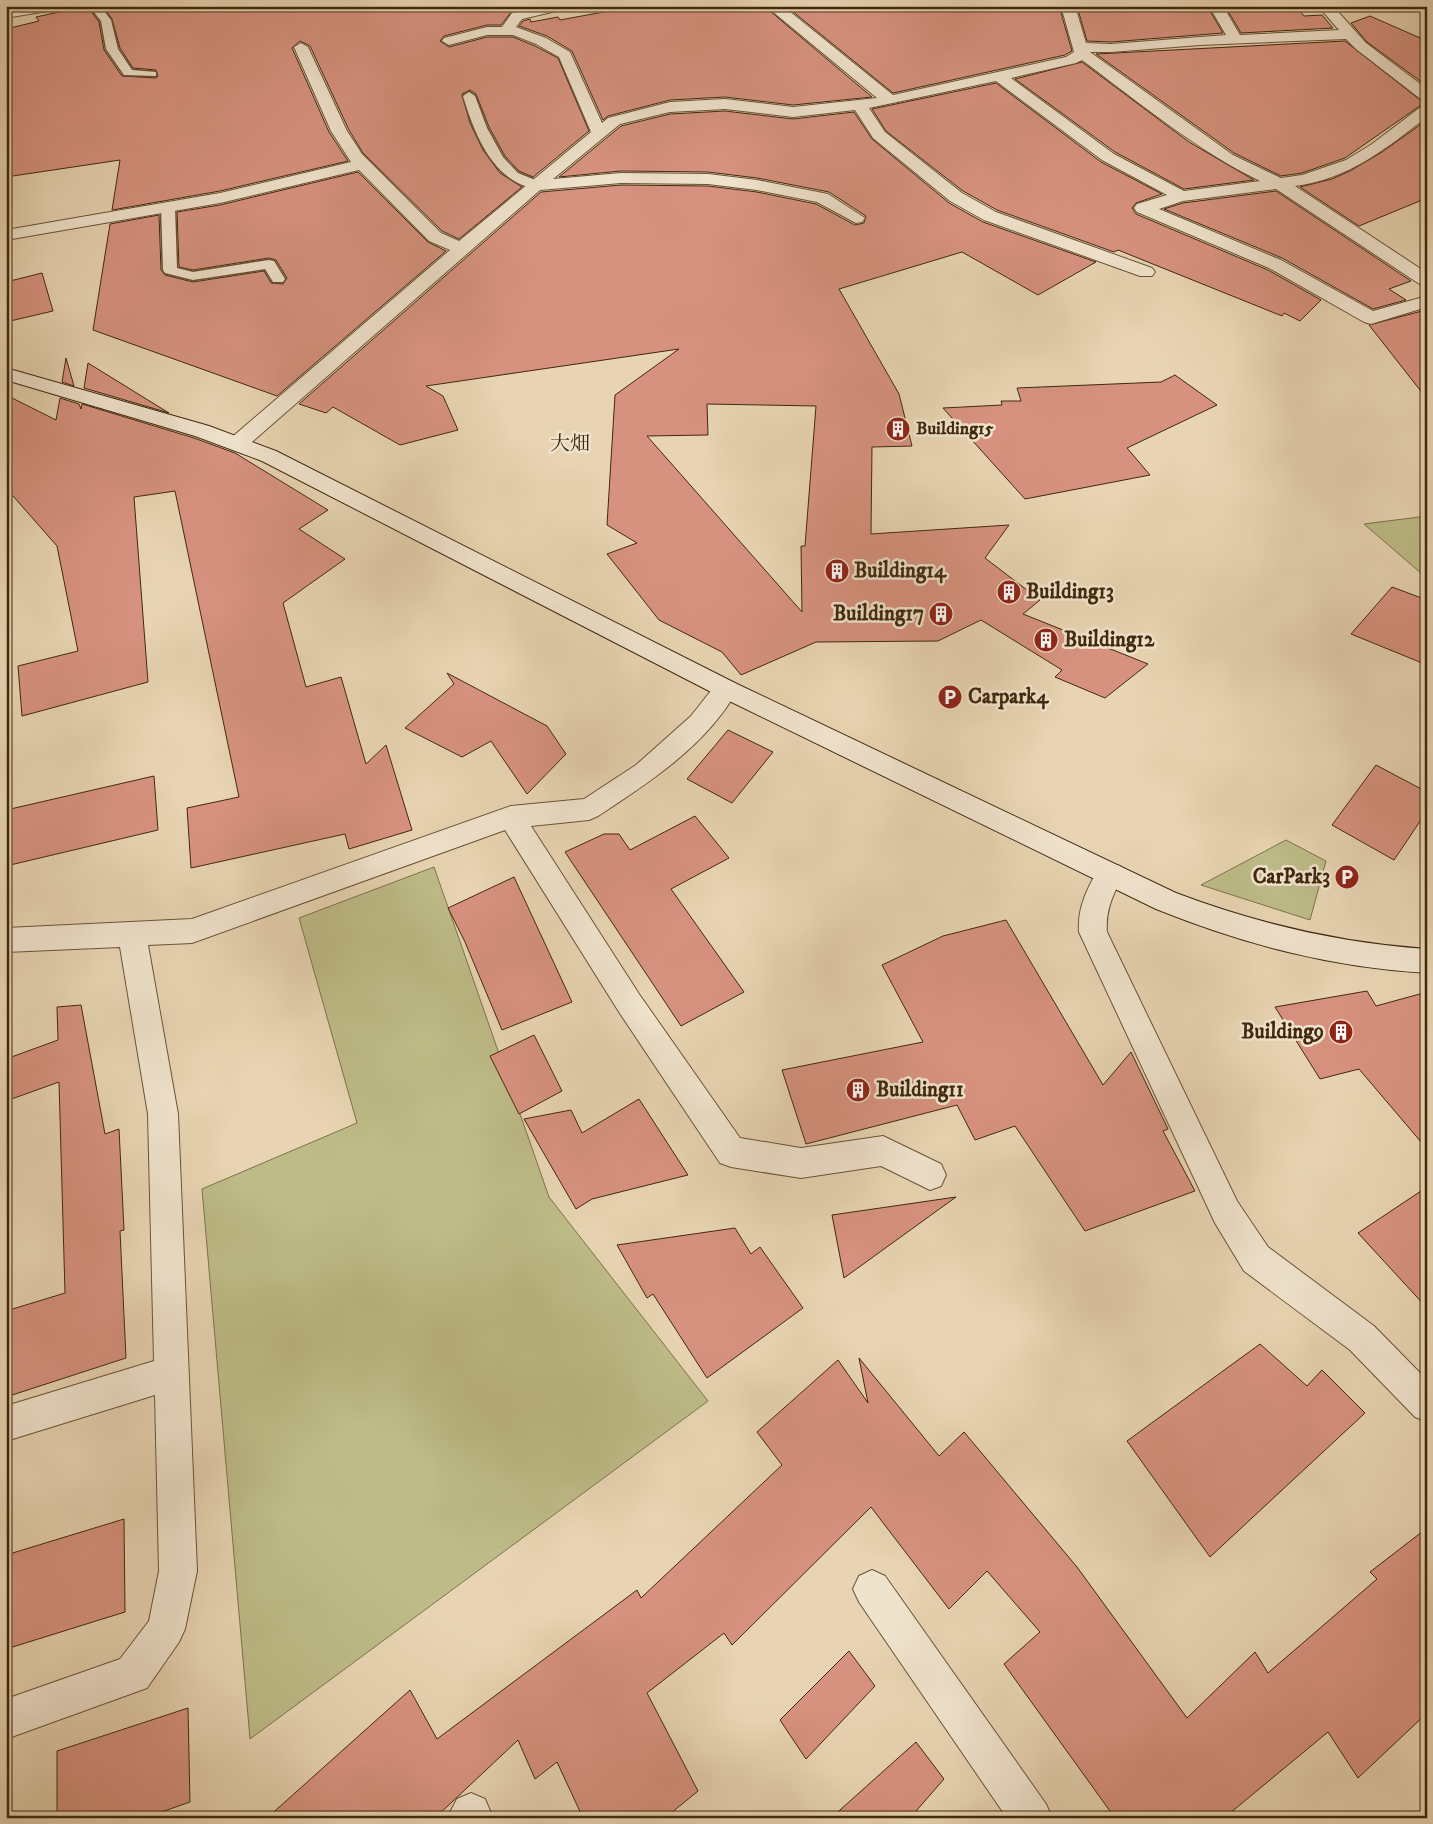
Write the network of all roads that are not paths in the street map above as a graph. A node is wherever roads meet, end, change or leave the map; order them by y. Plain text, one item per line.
1 (53, 6) edge
2 (94, 6) edge
3 (560, 6) edge
4 (773, 6) edge
5 (1068, 6) edge
6 (1216, 6) edge
7 (1324, 6) edge
8 (6, 14) edge
9 (506, 31) junction
10 (1351, 34) junction
11 (1235, 39) junction
12 (449, 41) dead end
13 (301, 47) dead end
14 (1081, 50) junction
15 (152, 74) dead end
16 (1000, 77) junction
17 (468, 96) dead end
18 (1427, 97) edge
19 (890, 100) junction
20 (859, 104) junction
21 (1427, 109) edge
22 (599, 133) junction
23 (362, 164) junction
24 (1280, 184) junction
25 (535, 185) junction
26 (1181, 196) junction
27 (168, 207) junction
28 (856, 218) dead end
29 (6, 235) edge
30 (462, 249) junction
31 (1146, 272) dead end
32 (278, 280) dead end
33 (1427, 281) edge
34 (1427, 302) edge
35 (6, 374) edge
36 (238, 443) junction
37 (726, 688) junction
38 (511, 817) junction
39 (1110, 874) junction
40 (132, 934) junction
41 (6, 940) edge
42 (1427, 961) edge
43 (930, 1176) dead end
44 (172, 1373) junction
45 (1427, 1405) edge
46 (6, 1424) edge
47 (872, 1588) dead end
48 (6, 1719) edge
49 (1032, 1818) edge

1 - 8 street
2 - 15 lane
3 - 9 street
4 - 19 street
5 - 14 street
6 - 11 street
7 - 10 street
9 - 12 street
9 - 22 street
10 - 11 street
10 - 18 street
11 - 14 street
13 - 23 street
14 - 16 street
14 - 24 street
16 - 19 street
16 - 26 street
17 - 25 lane
19 - 20 street
20 - 22 street
20 - 31 street
21 - 24 street
22 - 25 street
23 - 27 street
23 - 30 street
24 - 26 street
24 - 33 street
25 - 28 street
25 - 30 street
26 - 34 street
27 - 29 street
27 - 32 lane
30 - 36 street
35 - 36 street
36 - 37 street
37 - 38 street
37 - 39 street
38 - 40 street
38 - 43 street
39 - 42 street
39 - 45 street
40 - 41 street
40 - 44 street
44 - 46 street
44 - 48 street
47 - 49 street

